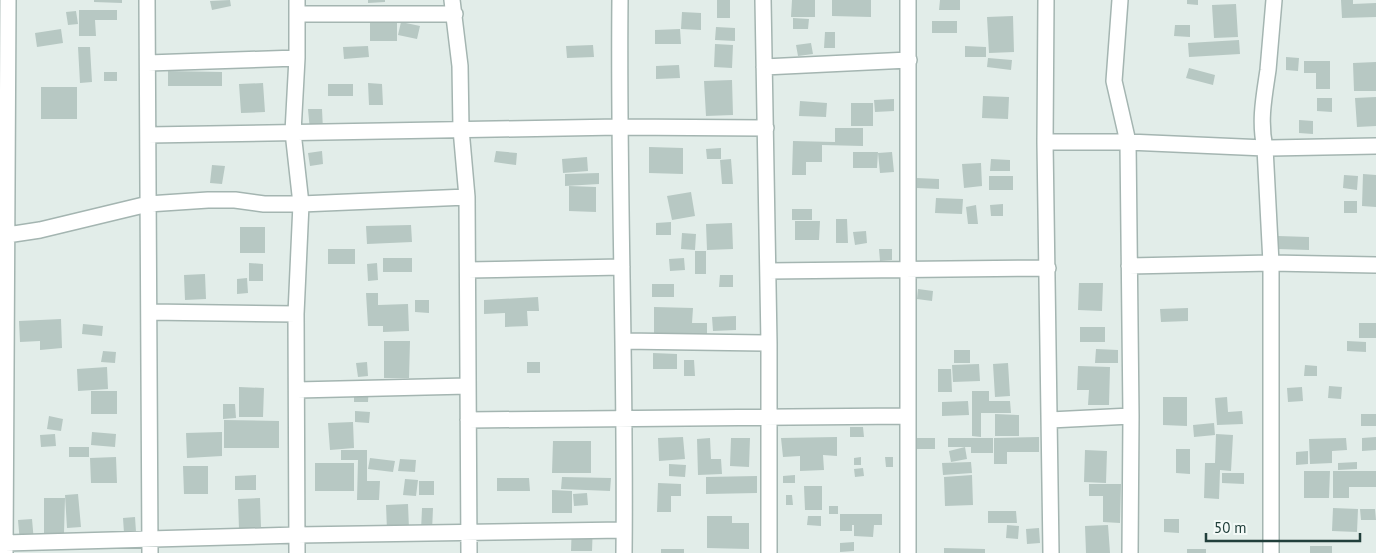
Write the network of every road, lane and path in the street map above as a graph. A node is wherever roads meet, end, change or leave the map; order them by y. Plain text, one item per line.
1 (8, 0) edge
2 (147, 0) edge
3 (620, 0) edge
4 (763, 0) edge
5 (908, 0) edge
6 (1046, 0) edge
7 (1120, 0) edge
8 (1274, 0) edge
9 (297, 7) edge
10 (453, 7) edge
11 (4, 22) edge
12 (297, 58) junction
13 (909, 60) junction
14 (148, 63) junction
15 (764, 67) junction
16 (619, 127) junction
17 (766, 128) junction
18 (461, 129) junction
19 (293, 132) junction
20 (148, 135) junction
21 (1045, 142) junction
22 (1128, 142) junction
23 (1376, 146) edge
24 (1265, 148) junction
25 (467, 198) junction
26 (148, 204) junction
27 (301, 204) junction
28 (4, 236) edge
29 (1271, 263) junction
30 (1376, 265) edge
31 (622, 266) junction
32 (1129, 266) junction
33 (1048, 268) junction
34 (468, 270) junction
35 (907, 270) junction
36 (768, 271) junction
37 (149, 312) junction
38 (296, 314) junction
39 (623, 341) junction
40 (769, 343) junction
41 (468, 386) junction
42 (297, 390) junction
43 (907, 416) junction
44 (1131, 416) junction
45 (768, 417) junction
46 (624, 419) junction
47 (468, 420) junction
48 (1050, 420) junction
49 (3, 506) edge
50 (624, 530) junction
51 (469, 533) junction
52 (297, 536) junction
53 (150, 546) edge
54 (5, 548) edge
55 (297, 553) edge
56 (469, 553) edge
57 (624, 553) edge
58 (769, 553) edge
59 (908, 553) edge
60 (1051, 553) edge
61 (1130, 553) edge
62 (1271, 553) edge

1 - 11 street
2 - 14 street
3 - 16 street
4 - 15 street
5 - 13 street
6 - 21 street
7 - 22 street
8 - 24 street
9 - 10 street
9 - 12 street
10 - 18 street
11 - 28 street
12 - 14 street
12 - 19 street
13 - 15 street
13 - 35 street
14 - 20 street
15 - 17 street
16 - 17 street
16 - 18 street
16 - 31 street
17 - 36 street
18 - 19 street
18 - 25 street
19 - 20 street
19 - 27 street
20 - 26 street
21 - 22 street
21 - 33 street
22 - 24 street
22 - 32 street
23 - 24 street
24 - 29 street
25 - 27 street
25 - 34 street
26 - 27 street
26 - 28 street
26 - 37 street
27 - 38 street
28 - 49 street
29 - 30 street
29 - 32 street
29 - 62 street
31 - 34 street
31 - 39 street
32 - 44 street
33 - 35 street
33 - 48 street
34 - 41 street
35 - 36 street
35 - 43 street
36 - 40 street
37 - 38 street
37 - 53 street
38 - 42 street
39 - 40 street
39 - 46 street
40 - 45 street
41 - 42 street
41 - 47 street
42 - 52 street
43 - 45 street
43 - 59 street
44 - 48 street
44 - 61 street
45 - 46 street
45 - 58 street
46 - 47 street
46 - 50 street
47 - 51 street
48 - 60 street
49 - 54 street
50 - 51 street
50 - 57 street
51 - 52 street
51 - 56 street
52 - 53 street
52 - 55 street
53 - 54 street

